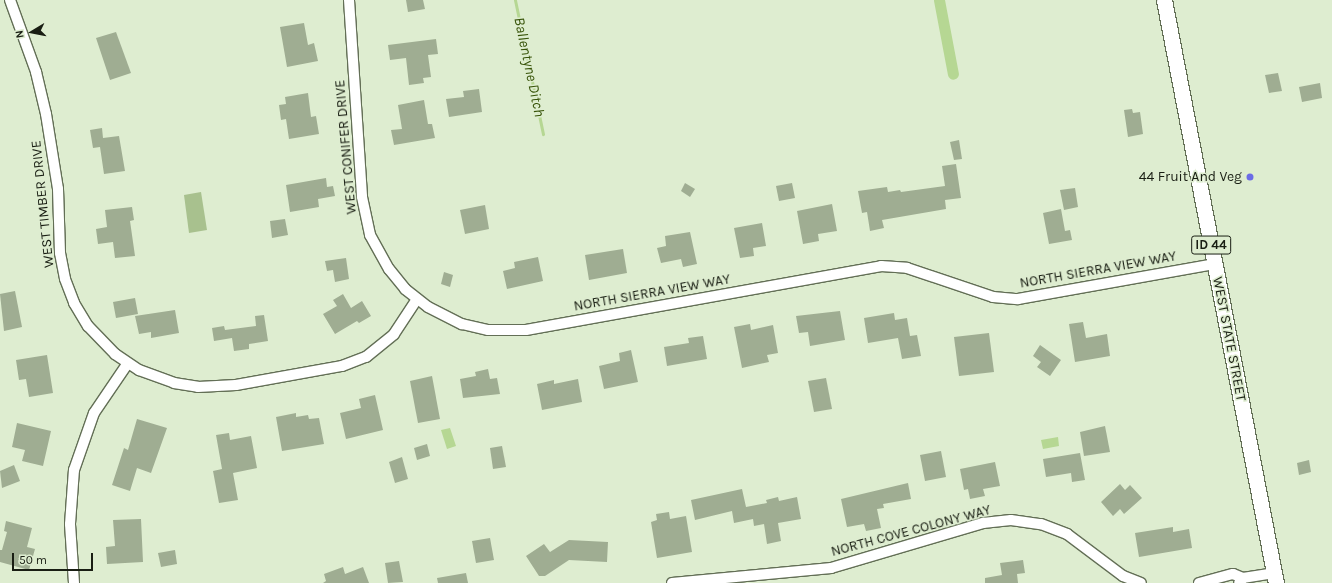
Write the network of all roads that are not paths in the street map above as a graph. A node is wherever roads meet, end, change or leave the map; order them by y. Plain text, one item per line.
1 (10, 0) edge
2 (349, 0) edge
3 (1164, 0) edge
4 (1214, 264) junction
5 (417, 299) junction
6 (128, 363) junction
7 (1274, 578) edge
8 (1241, 581) edge
9 (74, 583) edge
10 (672, 583) edge
11 (1141, 583) edge
12 (1199, 583) edge

1 - 6 street, WEST TIMBER DRIVE
2 - 5 street, WEST CONIFER DRIVE
3 - 4 main road, WEST STATE STREET / ID 44
4 - 5 street, NORTH SIERRA VIEW WAY
4 - 7 main road, WEST STATE STREET / ID 44
5 - 6 street
6 - 9 street
7 - 8 street
8 - 12 street
10 - 11 street, NORTH COVE COLONY WAY

